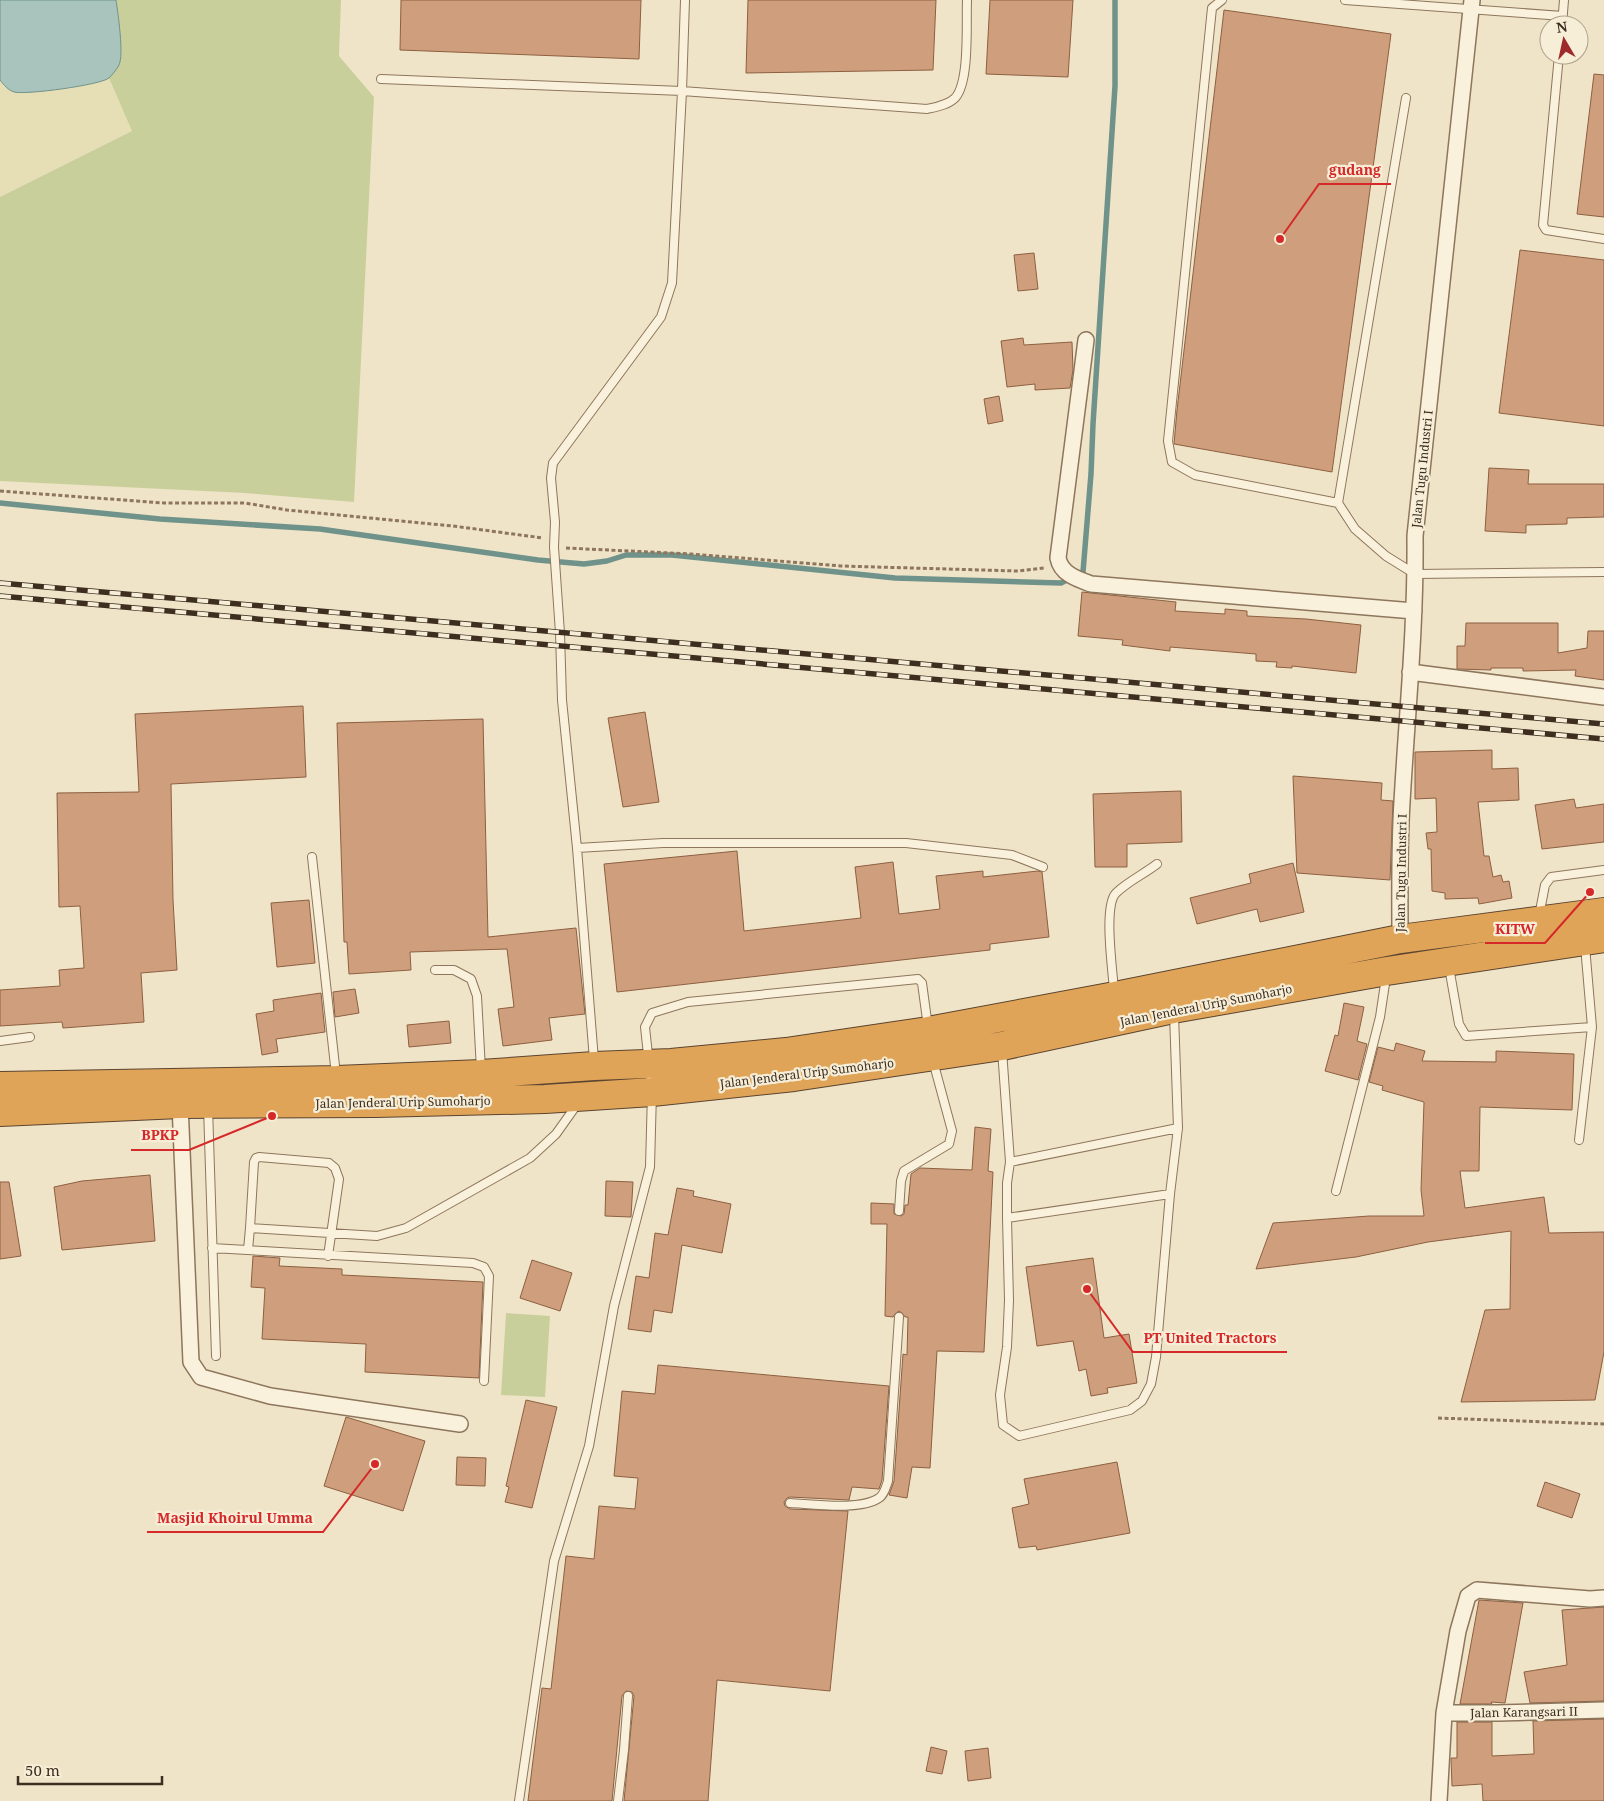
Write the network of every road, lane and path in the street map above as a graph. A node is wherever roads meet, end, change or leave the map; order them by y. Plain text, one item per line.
1 (685, 0) edge
2 (967, 0) edge
3 (1222, 0) edge
4 (1345, 0) edge
5 (1564, 0) edge
6 (1471, 5) edge
7 (1555, 15) edge
8 (1563, 15) edge
9 (1558, 65) edge
10 (381, 79) dead end
11 (682, 91) junction
12 (1406, 98) dead end
13 (1604, 239) edge
14 (1086, 340) dead end
15 (0, 491) edge
16 (1338, 503) junction
17 (554, 543) junction
18 (1061, 568) junction
19 (1604, 572) edge
20 (1415, 574) junction
21 (1414, 611) junction
22 (1410, 672) junction
23 (1604, 696) edge
24 (577, 848) junction
25 (312, 857) dead end
26 (1157, 864) dead end
27 (1043, 867) dead end
28 (1604, 870) edge
29 (1604, 912) edge
30 (1539, 921) junction
31 (1400, 939) junction
32 (1594, 940) edge
33 (1448, 961) junction
34 (435, 970) dead end
35 (1386, 970) junction
36 (1115, 996) junction
37 (1173, 1010) junction
38 (1592, 1028) junction
39 (30, 1037) dead end
40 (0, 1041) edge
41 (930, 1043) junction
42 (1002, 1046) junction
43 (650, 1065) junction
44 (481, 1074) junction
45 (337, 1080) junction
46 (589, 1081) junction
47 (0, 1086) edge
48 (652, 1092) junction
49 (180, 1104) junction
50 (208, 1105) junction
51 (0, 1112) edge
52 (1178, 1128) junction
53 (1579, 1140) dead end
54 (1010, 1162) junction
55 (1336, 1191) dead end
56 (1170, 1194) junction
57 (899, 1211) dead end
58 (1007, 1218) junction
59 (250, 1228) junction
60 (331, 1232) junction
61 (212, 1248) junction
62 (248, 1250) junction
63 (328, 1256) junction
64 (899, 1317) dead end
65 (216, 1356) dead end
66 (484, 1382) dead end
67 (1438, 1418) dead end
68 (460, 1424) dead end
69 (1604, 1424) edge
70 (790, 1503) dead end
71 (1604, 1598) edge
72 (628, 1696) dead end
73 (1604, 1710) edge
74 (1444, 1713) junction
75 (519, 1801) edge
76 (618, 1801) edge
77 (1439, 1801) edge

1 - 11 lane
2 - 11 lane
3 - 16 lane
4 - 6 lane
5 - 8 lane
6 - 7 lane
6 - 20 street, Jalan Tugu Industri I
9 - 13 lane
10 - 11 lane
11 - 17 lane
12 - 16 lane
14 - 18 street
15 - 17 path
16 - 20 lane
17 - 18 path
17 - 24 lane
18 - 21 street
19 - 20 lane
20 - 21 street, Jalan Tugu Industri I
21 - 22 street, Jalan Tugu Industri I
22 - 23 street
22 - 31 street, Jalan Tugu Industri I
24 - 27 lane
24 - 46 lane
25 - 45 lane
26 - 36 lane
28 - 30 lane
29 - 30 highway, Jalan Jenderal Urip Sumoharjo
30 - 31 highway, Jalan Jenderal Urip Sumoharjo
31 - 36 highway, Jalan Jenderal Urip Sumoharjo
32 - 33 highway, Jalan Jenderal Urip Sumoharjo
32 - 38 lane
33 - 35 highway, Jalan Jenderal Urip Sumoharjo
33 - 38 lane
34 - 44 lane
35 - 37 highway, Jalan Jenderal Urip Sumoharjo
35 - 55 lane
36 - 41 highway, Jalan Jenderal Urip Sumoharjo
37 - 42 highway, Jalan Jenderal Urip Sumoharjo
37 - 52 lane
38 - 53 lane
39 - 40 lane
41 - 42 highway, Jalan Jenderal Urip Sumoharjo
41 - 43 highway, Jalan Jenderal Urip Sumoharjo
41 - 43 lane
41 - 48 highway, Jalan Jenderal Urip Sumoharjo
41 - 57 lane
42 - 54 lane
43 - 46 highway, Jalan Jenderal Urip Sumoharjo
43 - 48 lane
44 - 45 highway, Jalan Jenderal Urip Sumoharjo
44 - 46 highway, Jalan Jenderal Urip Sumoharjo
45 - 47 highway, Jalan Jenderal Urip Sumoharjo
46 - 48 highway, Jalan Jenderal Urip Sumoharjo
46 - 50 highway, Jalan Jenderal Urip Sumoharjo
46 - 60 lane
48 - 75 lane
49 - 50 highway, Jalan Jenderal Urip Sumoharjo
49 - 51 highway, Jalan Jenderal Urip Sumoharjo
49 - 68 street
50 - 61 lane
52 - 54 lane
52 - 56 lane
54 - 58 lane
56 - 58 lane
56 - 58 lane
59 - 60 lane
59 - 60 lane
59 - 62 lane
60 - 63 lane
61 - 62 lane
61 - 65 lane
62 - 63 lane
63 - 66 lane
64 - 70 lane
67 - 69 path
71 - 74 street
72 - 76 lane
73 - 74 street, Jalan Karangsari II
74 - 77 street

